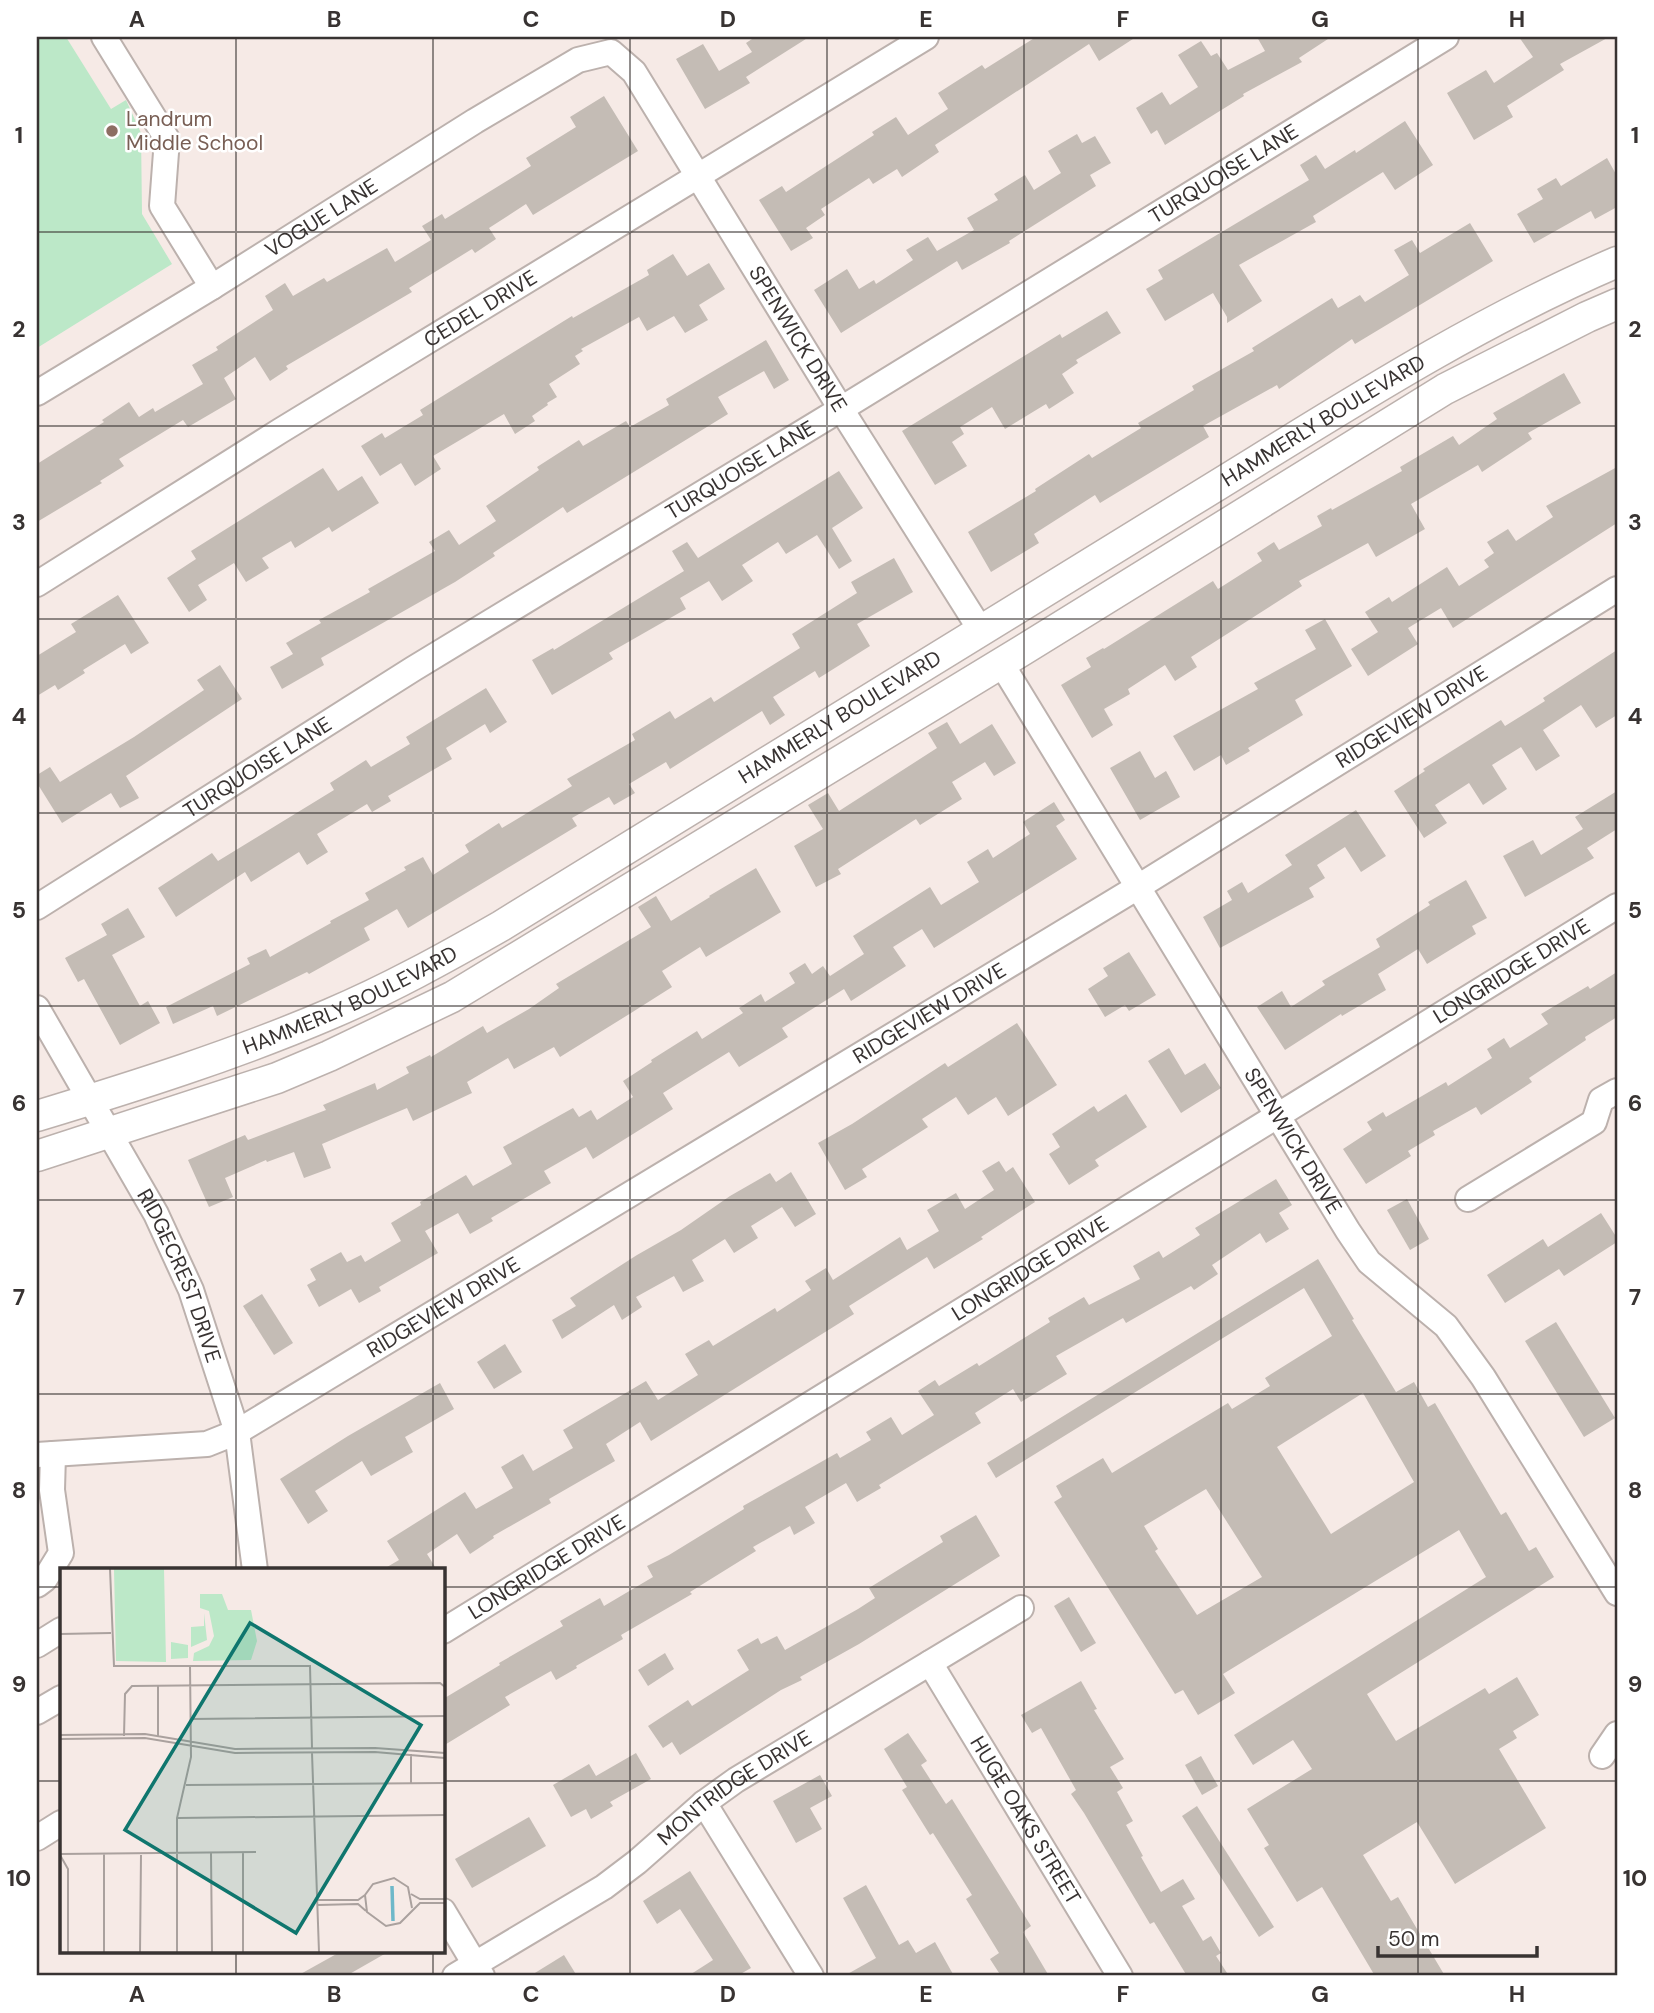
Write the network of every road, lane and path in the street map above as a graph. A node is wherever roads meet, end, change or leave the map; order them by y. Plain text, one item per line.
1 (104, 37) edge
2 (926, 37) edge
3 (1446, 37) edge
4 (611, 52) joint
5 (698, 177) junction
6 (1617, 262) edge
7 (212, 287) junction
8 (1617, 304) edge
9 (1375, 389) junction
10 (37, 393) edge
11 (841, 409) junction
12 (1393, 421) junction
13 (1086, 565) junction
14 (37, 584) edge
15 (1617, 589) edge
16 (980, 629) junction
17 (1001, 663) junction
18 (886, 733) junction
19 (676, 819) junction
20 (694, 848) junction
21 (1138, 887) junction
22 (1617, 906) edge
23 (37, 907) edge
24 (434, 964) junction
25 (452, 997) junction
26 (37, 1008) edge
27 (1617, 1091) edge
28 (89, 1101) junction
29 (37, 1116) edge
30 (1277, 1116) junction
31 (107, 1132) junction
32 (37, 1156) edge
33 (1468, 1199) dead end
34 (237, 1432) junction
35 (42, 1460) edge
36 (255, 1568) edge
37 (37, 1585) edge
38 (1617, 1593) edge
39 (1021, 1608) dead end
40 (444, 1630) edge
41 (60, 1631) edge
42 (37, 1645) edge
43 (930, 1662) junction
44 (60, 1699) edge
45 (37, 1712) edge
46 (1617, 1734) edge
47 (1617, 1754) edge
48 (704, 1803) junction
49 (60, 1823) edge
50 (37, 1838) edge
51 (444, 1913) edge
52 (471, 1972) edge
53 (811, 1976) edge
54 (1120, 1976) edge

1 - 7 street
2 - 5 street, CEDEL DRIVE
3 - 11 street, TURQUOISE LANE
4 - 5 street, SPENWICK DRIVE
4 - 7 street, VOGUE LANE
5 - 11 street, SPENWICK DRIVE
5 - 14 street, CEDEL DRIVE
6 - 9 main road, HAMMERLY BOULEVARD
7 - 10 street, VOGUE LANE
8 - 12 main road, HAMMERLY BOULEVARD
9 - 12 main road
9 - 13 main road, HAMMERLY BOULEVARD
11 - 16 street, SPENWICK DRIVE
11 - 23 street, TURQUOISE LANE
12 - 17 main road, HAMMERLY BOULEVARD
13 - 16 main road, HAMMERLY BOULEVARD
13 - 17 main road
15 - 21 street, RIDGEVIEW DRIVE
16 - 18 main road
16 - 19 main road, HAMMERLY BOULEVARD
17 - 18 main road, HAMMERLY BOULEVARD
17 - 21 street, SPENWICK DRIVE
18 - 20 main road, HAMMERLY BOULEVARD
19 - 20 main road
19 - 24 main road, HAMMERLY BOULEVARD
20 - 25 main road, HAMMERLY BOULEVARD
21 - 30 street, SPENWICK DRIVE
21 - 34 street, RIDGEVIEW DRIVE
22 - 30 street, LONGRIDGE DRIVE
24 - 25 main road
24 - 28 main road, HAMMERLY BOULEVARD
25 - 31 main road, HAMMERLY BOULEVARD
26 - 28 street, RIDGECREST DRIVE
27 - 33 street
28 - 29 main road, HAMMERLY BOULEVARD
28 - 31 street, RIDGECREST DRIVE
30 - 38 street, SPENWICK DRIVE
30 - 40 street, LONGRIDGE DRIVE
31 - 32 main road, HAMMERLY BOULEVARD
31 - 34 street, RIDGECREST DRIVE
34 - 35 street, RIDGEVIEW DRIVE
34 - 36 street, RIDGECREST DRIVE
35 - 37 street
39 - 43 street, MONTRIDGE DRIVE
41 - 42 street
43 - 48 street, MONTRIDGE DRIVE
43 - 54 street, HUGE OAKS STREET
44 - 45 street
46 - 47 street
48 - 52 street, MONTRIDGE DRIVE
48 - 53 street
49 - 50 street
51 - 52 street

